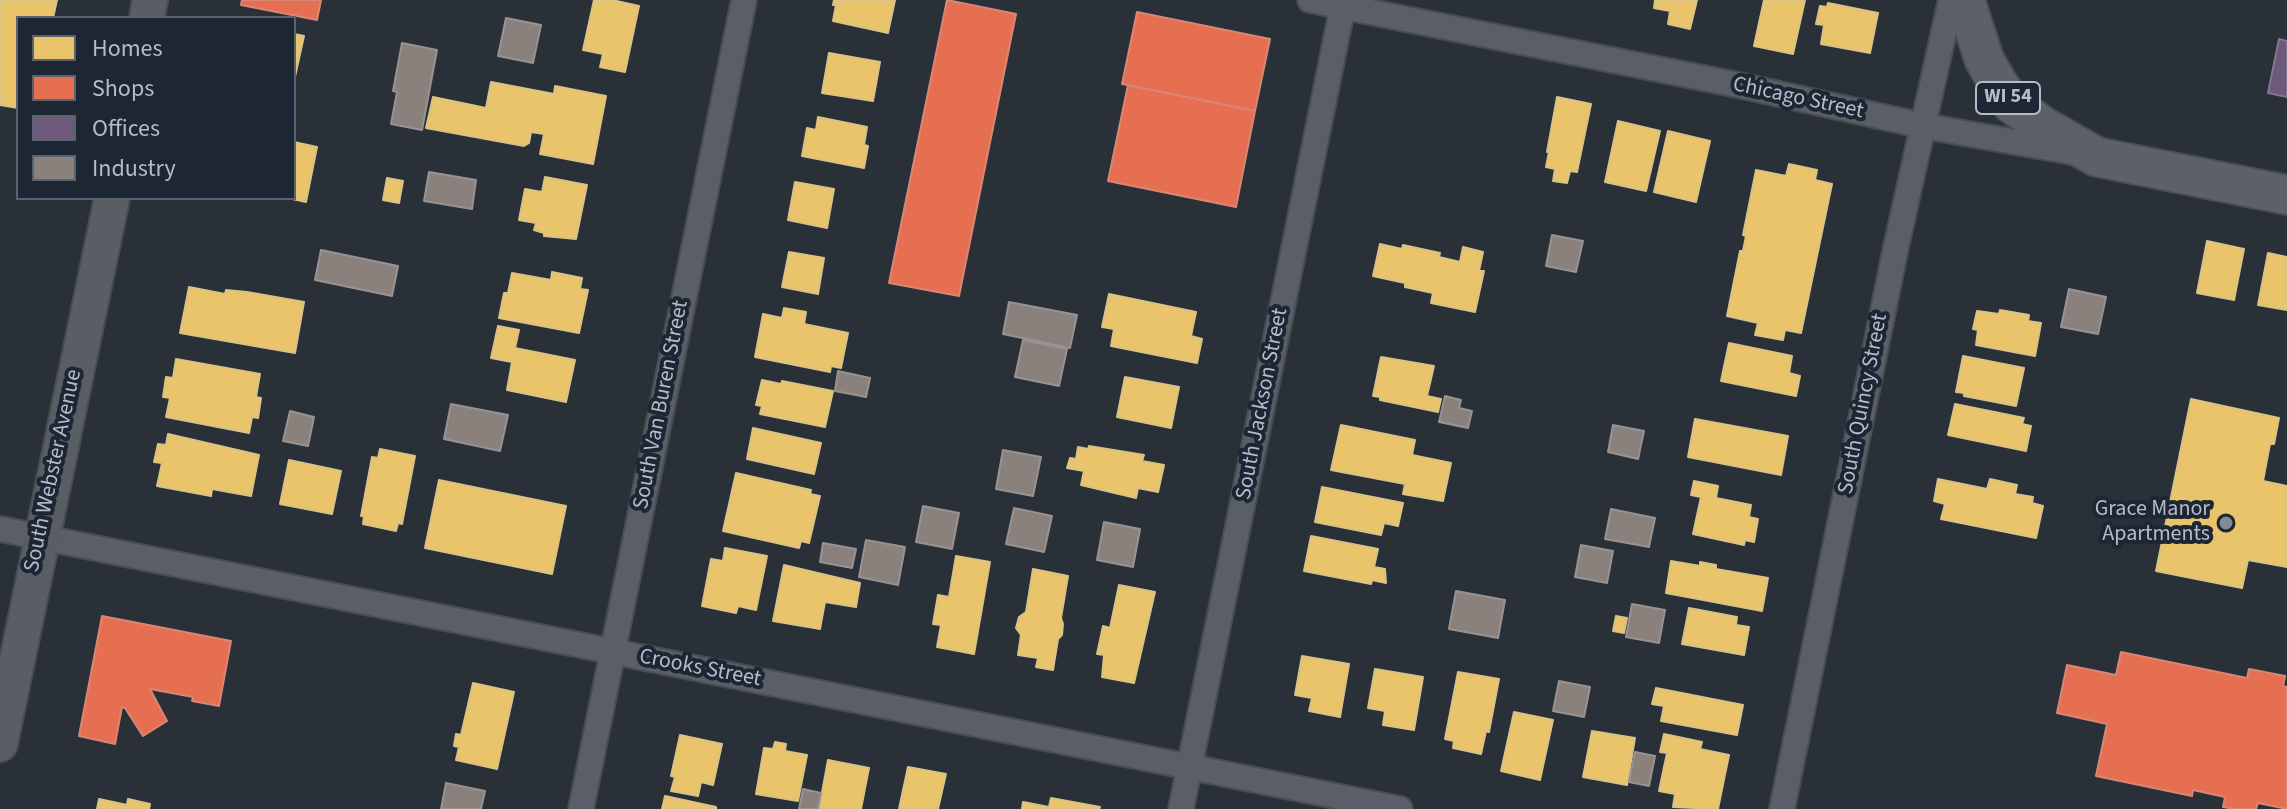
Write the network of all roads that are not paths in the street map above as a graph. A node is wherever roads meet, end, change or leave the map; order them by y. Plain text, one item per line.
1 (744, 0) edge
2 (1310, 0) edge
3 (1951, 0) edge
4 (1965, 0) edge
5 (1344, 3) edge
6 (1924, 126) junction
7 (2097, 157) junction
8 (2287, 195) edge
9 (112, 200) edge
10 (0, 529) edge
11 (41, 537) junction
12 (612, 652) junction
13 (0, 744) edge
14 (1189, 767) junction
15 (581, 809) edge
16 (1181, 809) edge
17 (1400, 809) edge
18 (1782, 809) edge

1 - 12 street, South Van Buren Street
2 - 5 street, Chicago Street
3 - 6 street, South Quincy Street
4 - 7 main road, WI 54
5 - 6 street, Chicago Street
5 - 14 street, South Jackson Street
6 - 7 street, Chicago Street
6 - 18 street, South Quincy Street
7 - 8 main road, Chicago Street / WI 54
9 - 11 main road, South Webster Avenue
10 - 11 street, Crooks Street
11 - 12 street, Crooks Street
11 - 13 main road, South Webster Avenue
12 - 14 street, Crooks Street
12 - 15 street, South Van Buren Street
14 - 16 street, South Jackson Street
14 - 17 street, Crooks Street

